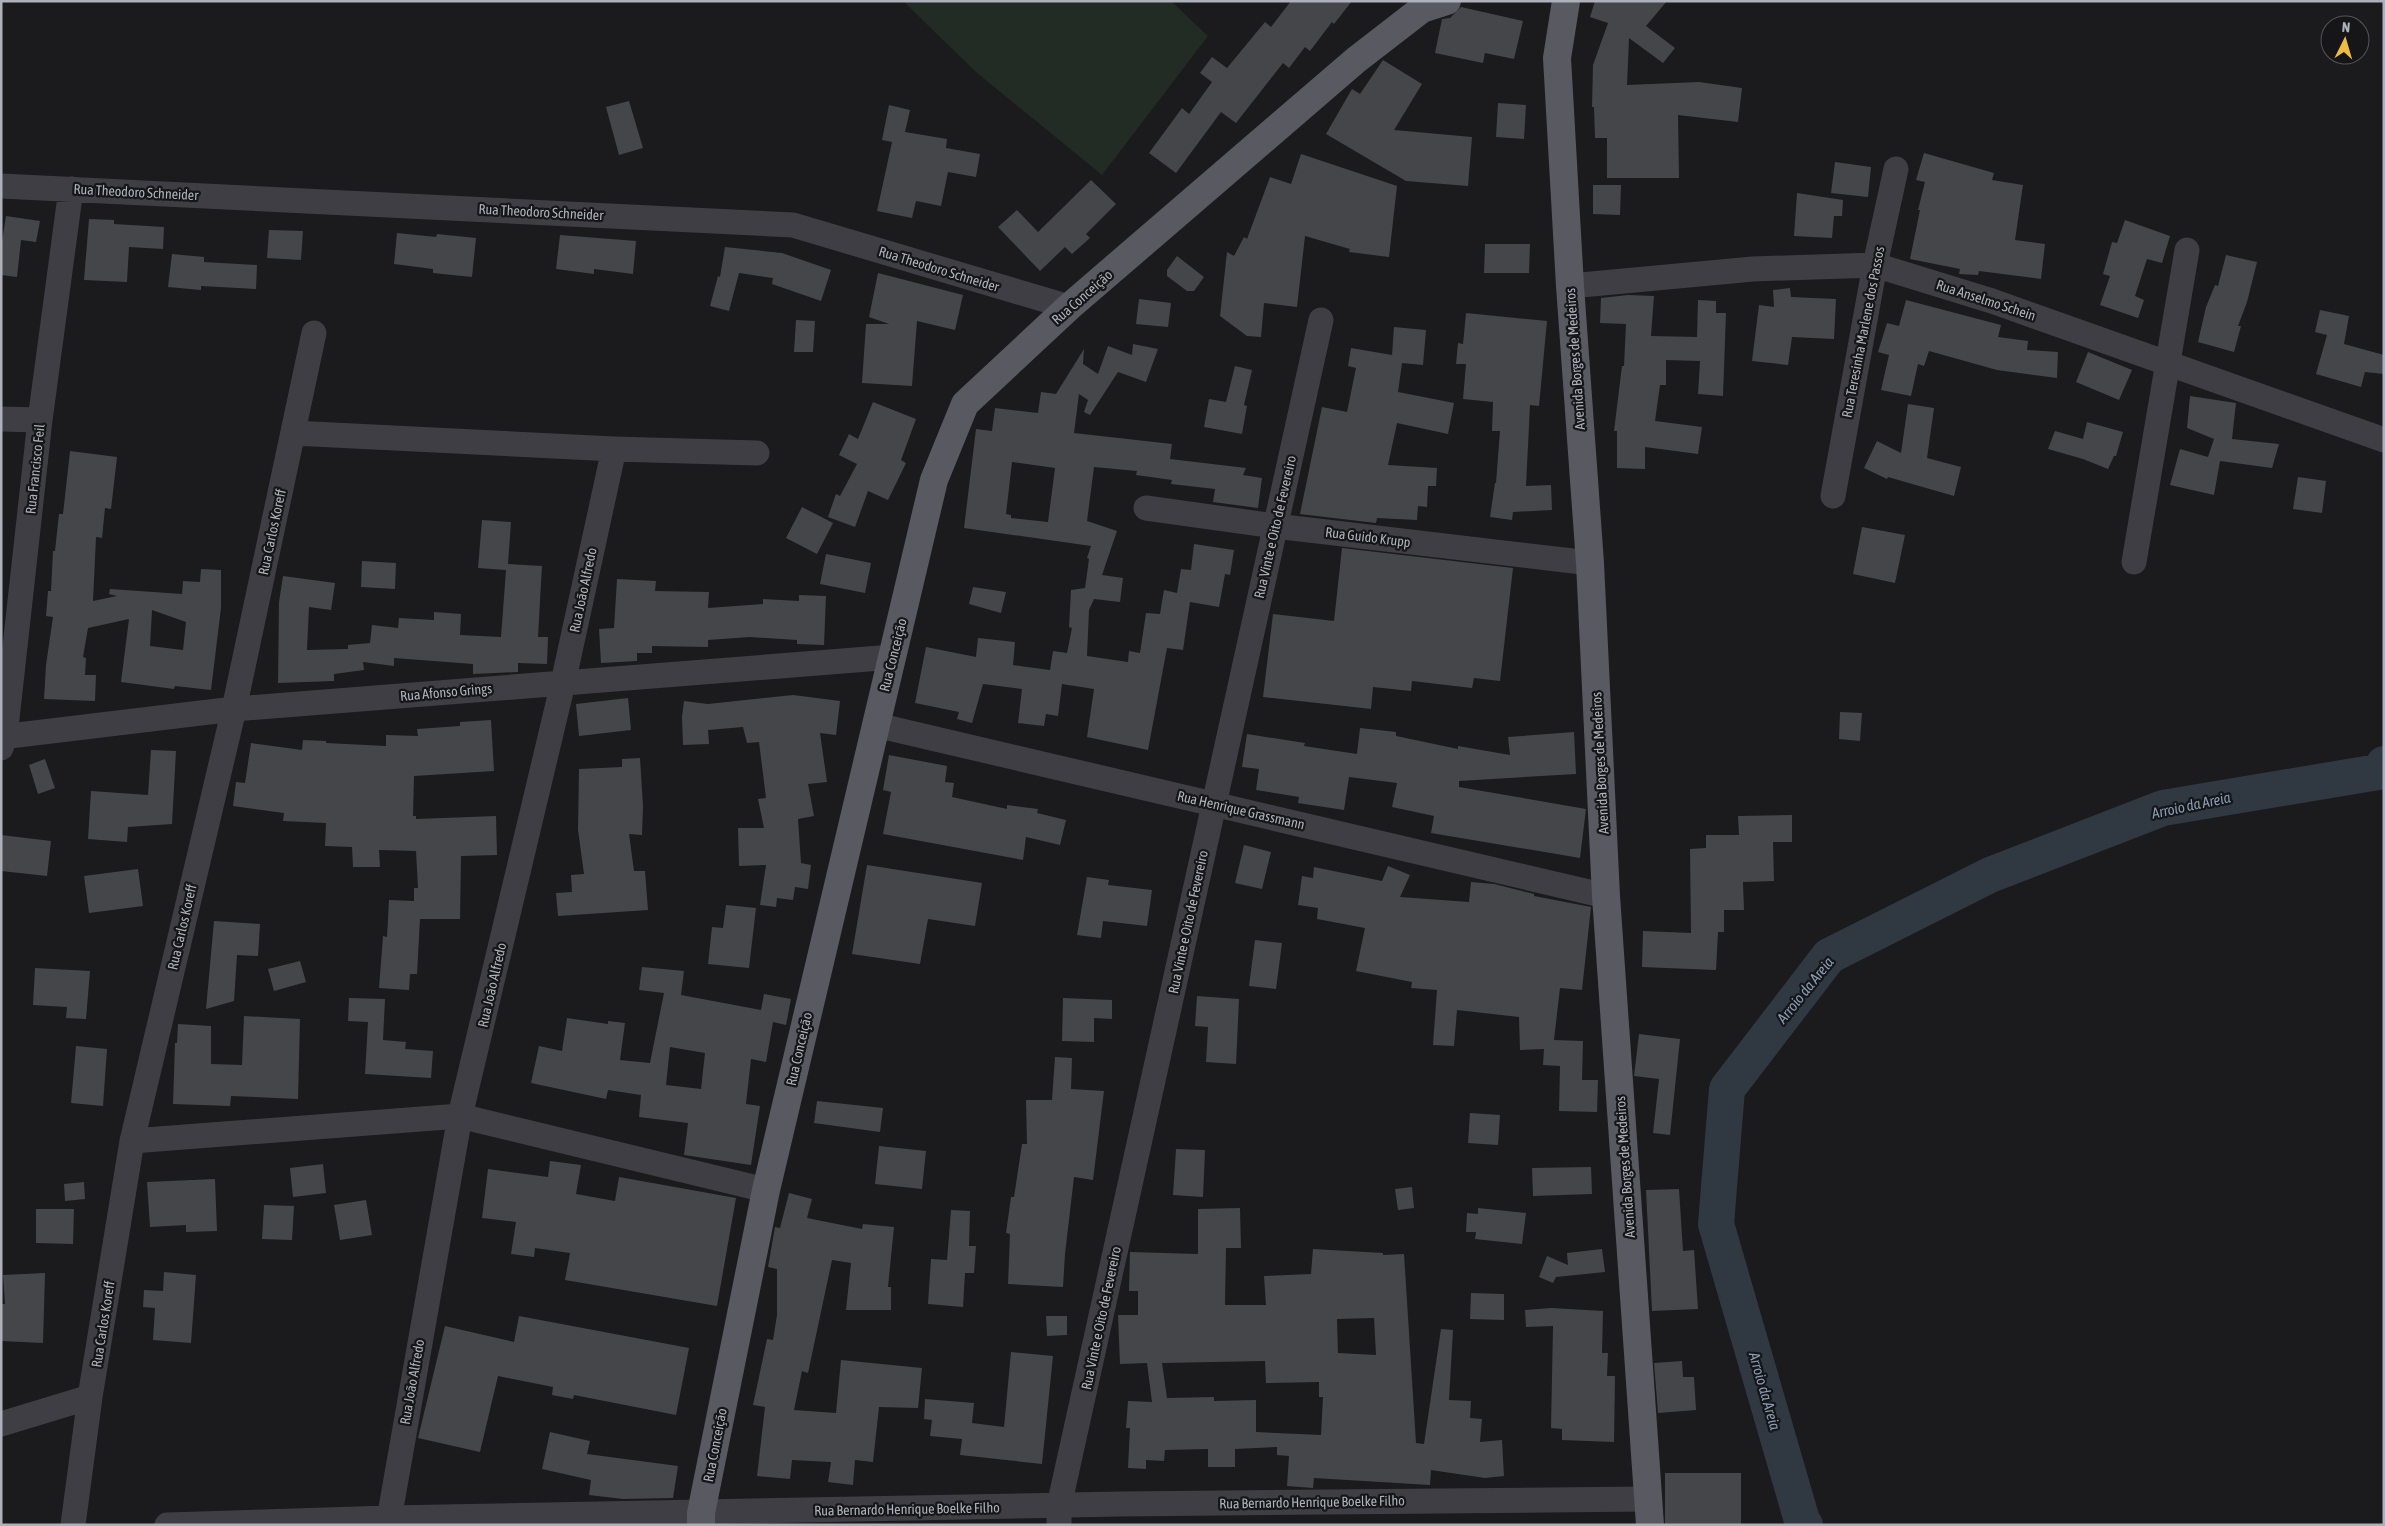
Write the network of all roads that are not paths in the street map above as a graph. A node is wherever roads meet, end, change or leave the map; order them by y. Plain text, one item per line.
1 (1447, 1) edge
2 (1566, 1) edge
3 (1896, 170) dead end
4 (1, 186) edge
5 (71, 189) junction
6 (2187, 250) dead end
7 (1874, 265) junction
8 (1570, 286) junction
9 (1069, 307) junction
10 (1321, 320) dead end
11 (314, 333) dead end
12 (2169, 362) junction
13 (1, 419) edge
14 (40, 420) junction
15 (292, 433) junction
16 (2384, 440) edge
17 (614, 448) junction
18 (757, 453) dead end
19 (1833, 496) dead end
20 (1146, 508) dead end
21 (1276, 526) junction
22 (2134, 562) dead end
23 (1590, 563) junction
24 (893, 657) junction
25 (563, 683) junction
26 (234, 709) junction
27 (876, 725) junction
28 (2, 741) edge
29 (1214, 804) junction
30 (1606, 896) junction
31 (460, 1116) junction
32 (132, 1141) junction
33 (766, 1190) junction
34 (90, 1397) junction
35 (1, 1424) edge
36 (1649, 1512) edge
37 (1257, 1514) edge
38 (1059, 1515) edge
39 (701, 1519) edge
40 (388, 1521) edge
41 (73, 1525) edge
42 (167, 1525) edge

1 - 9 main road, Rua Conceição
2 - 8 main road, Avenida Borges de Medeiros
3 - 7 street, Rua Teresinha Marlene dos Passos
4 - 5 street, Rua Theodoro Schneider
5 - 9 street, Rua Theodoro Schneider
5 - 14 street, Rua Francisco Feil
6 - 12 street
7 - 8 street, Rua Anselmo Schein
7 - 12 street, Rua Anselmo Schein
7 - 19 street, Rua Teresinha Marlene dos Passos
8 - 23 main road, Avenida Borges de Medeiros
9 - 24 main road, Rua Conceição
10 - 21 street, Rua Vinte e Oito de Fevereiro
11 - 15 street, Rua Carlos Koreff
12 - 16 street, Rua Anselmo Schein
12 - 22 street
13 - 14 street
14 - 28 street, Rua Francisco Feil
15 - 17 street
15 - 26 street, Rua Carlos Koreff
17 - 18 street
17 - 25 street, Rua João Alfredo
20 - 21 street, Rua Guido Krupp
21 - 23 street, Rua Guido Krupp
21 - 29 street, Rua Vinte e Oito de Fevereiro
23 - 30 main road, Avenida Borges de Medeiros
24 - 25 street, Rua Afonso Grings
24 - 27 main road, Rua Conceição
25 - 26 street, Rua Afonso Grings
25 - 31 street, Rua João Alfredo
26 - 28 street, Rua Afonso Grings
26 - 32 street, Rua Carlos Koreff
27 - 29 street, Rua Henrique Grassmann
27 - 33 main road, Rua Conceição
29 - 30 street, Rua Henrique Grassmann
29 - 38 street, Rua Vinte e Oito de Fevereiro
30 - 36 main road, Avenida Borges de Medeiros
31 - 32 street
31 - 33 street
31 - 40 street, Rua João Alfredo
32 - 34 street, Rua Carlos Koreff
33 - 39 main road, Rua Conceição
34 - 35 street
34 - 41 street, Rua Carlos Koreff
36 - 37 street, Rua Bernardo Henrique Boelke Filho
37 - 38 street, Rua Bernardo Henrique Boelke Filho
38 - 39 street, Rua Bernardo Henrique Boelke Filho
39 - 40 street, Rua Bernardo Henrique Boelke Filho
40 - 42 street, Rua Bernardo Henrique Boelke Filho

